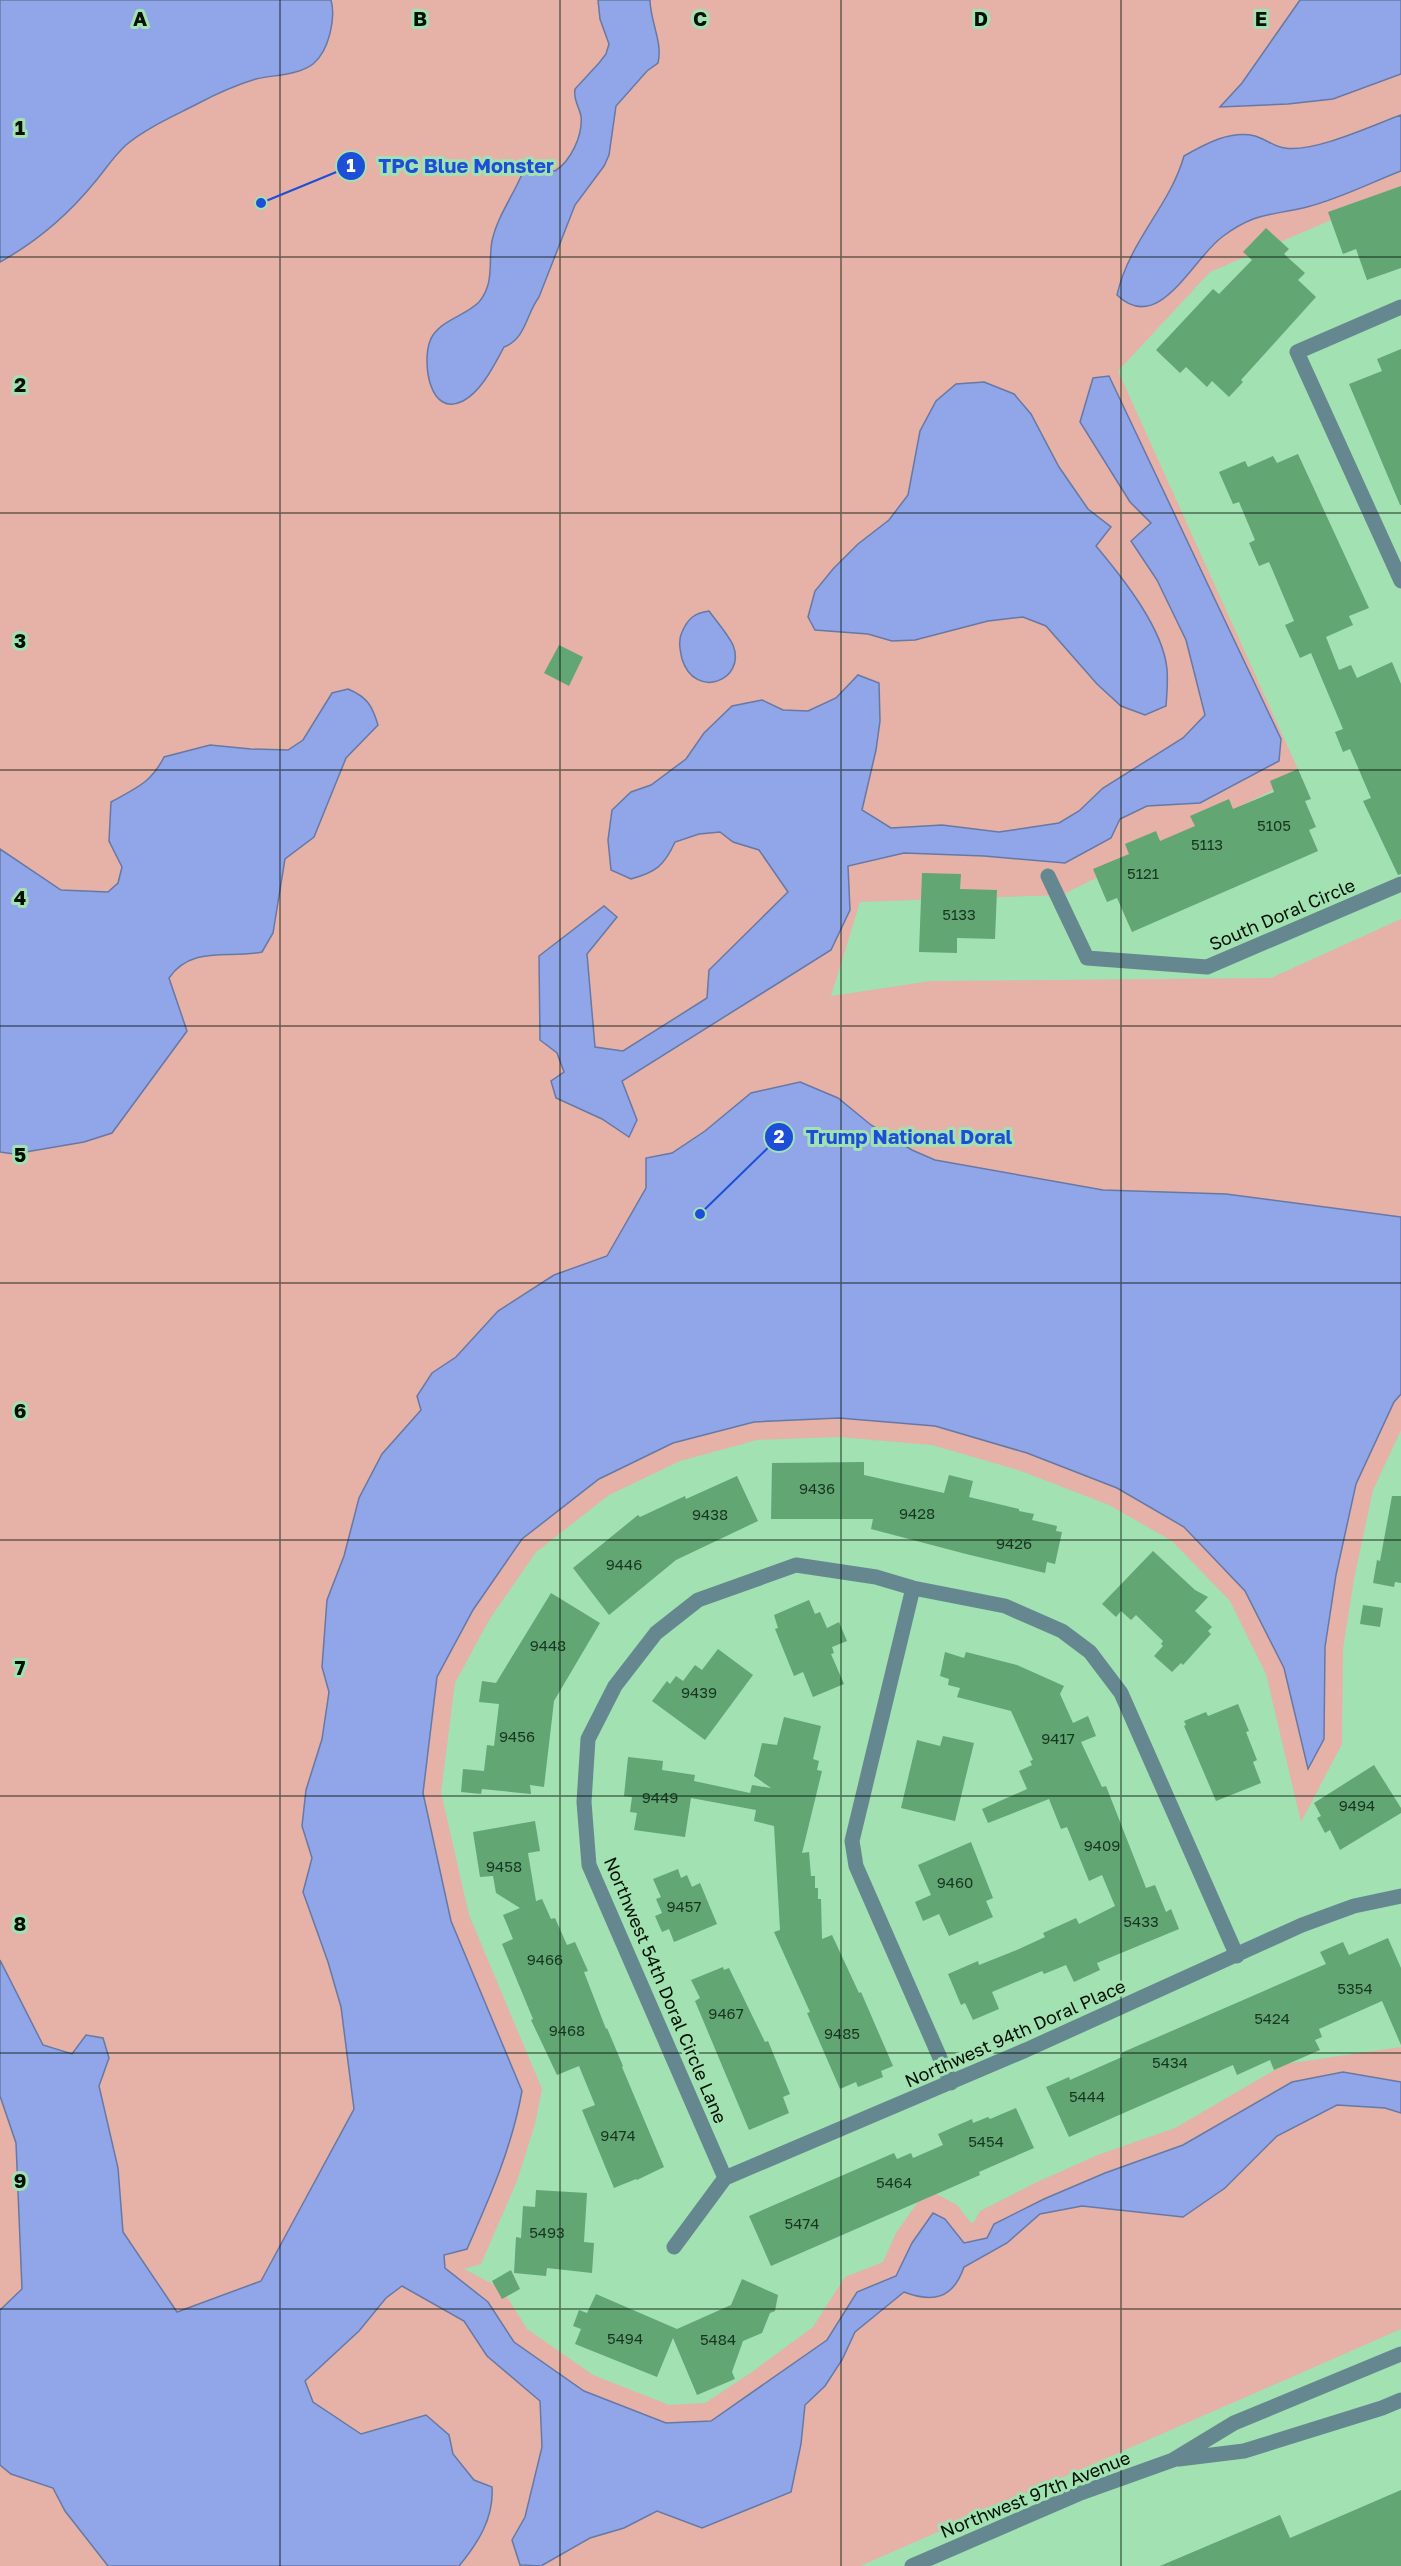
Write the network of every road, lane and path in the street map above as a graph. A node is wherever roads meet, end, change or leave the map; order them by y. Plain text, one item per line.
1 (1401, 307) edge
2 (1401, 581) edge
3 (1048, 876) dead end
4 (1401, 884) edge
5 (913, 1588) junction
6 (1401, 1896) edge
7 (1237, 1956) junction
8 (951, 2083) junction
9 (724, 2178) junction
10 (674, 2247) dead end
11 (1401, 2355) edge
12 (1401, 2400) edge
13 (1173, 2460) junction
14 (912, 2566) edge

1 - 2 street
3 - 4 street, South Doral Circle
5 - 7 street, Northwest 54th Doral Circle Lane
5 - 8 street
5 - 9 street, Northwest 54th Doral Circle Lane
6 - 7 street, Northwest 94th Doral Place
7 - 8 street, Northwest 94th Doral Place
8 - 9 street, Northwest 94th Doral Place
9 - 10 street
11 - 13 street, Northwest 97th Avenue
12 - 13 street, Northwest 97th Avenue
13 - 14 street, Northwest 97th Avenue

